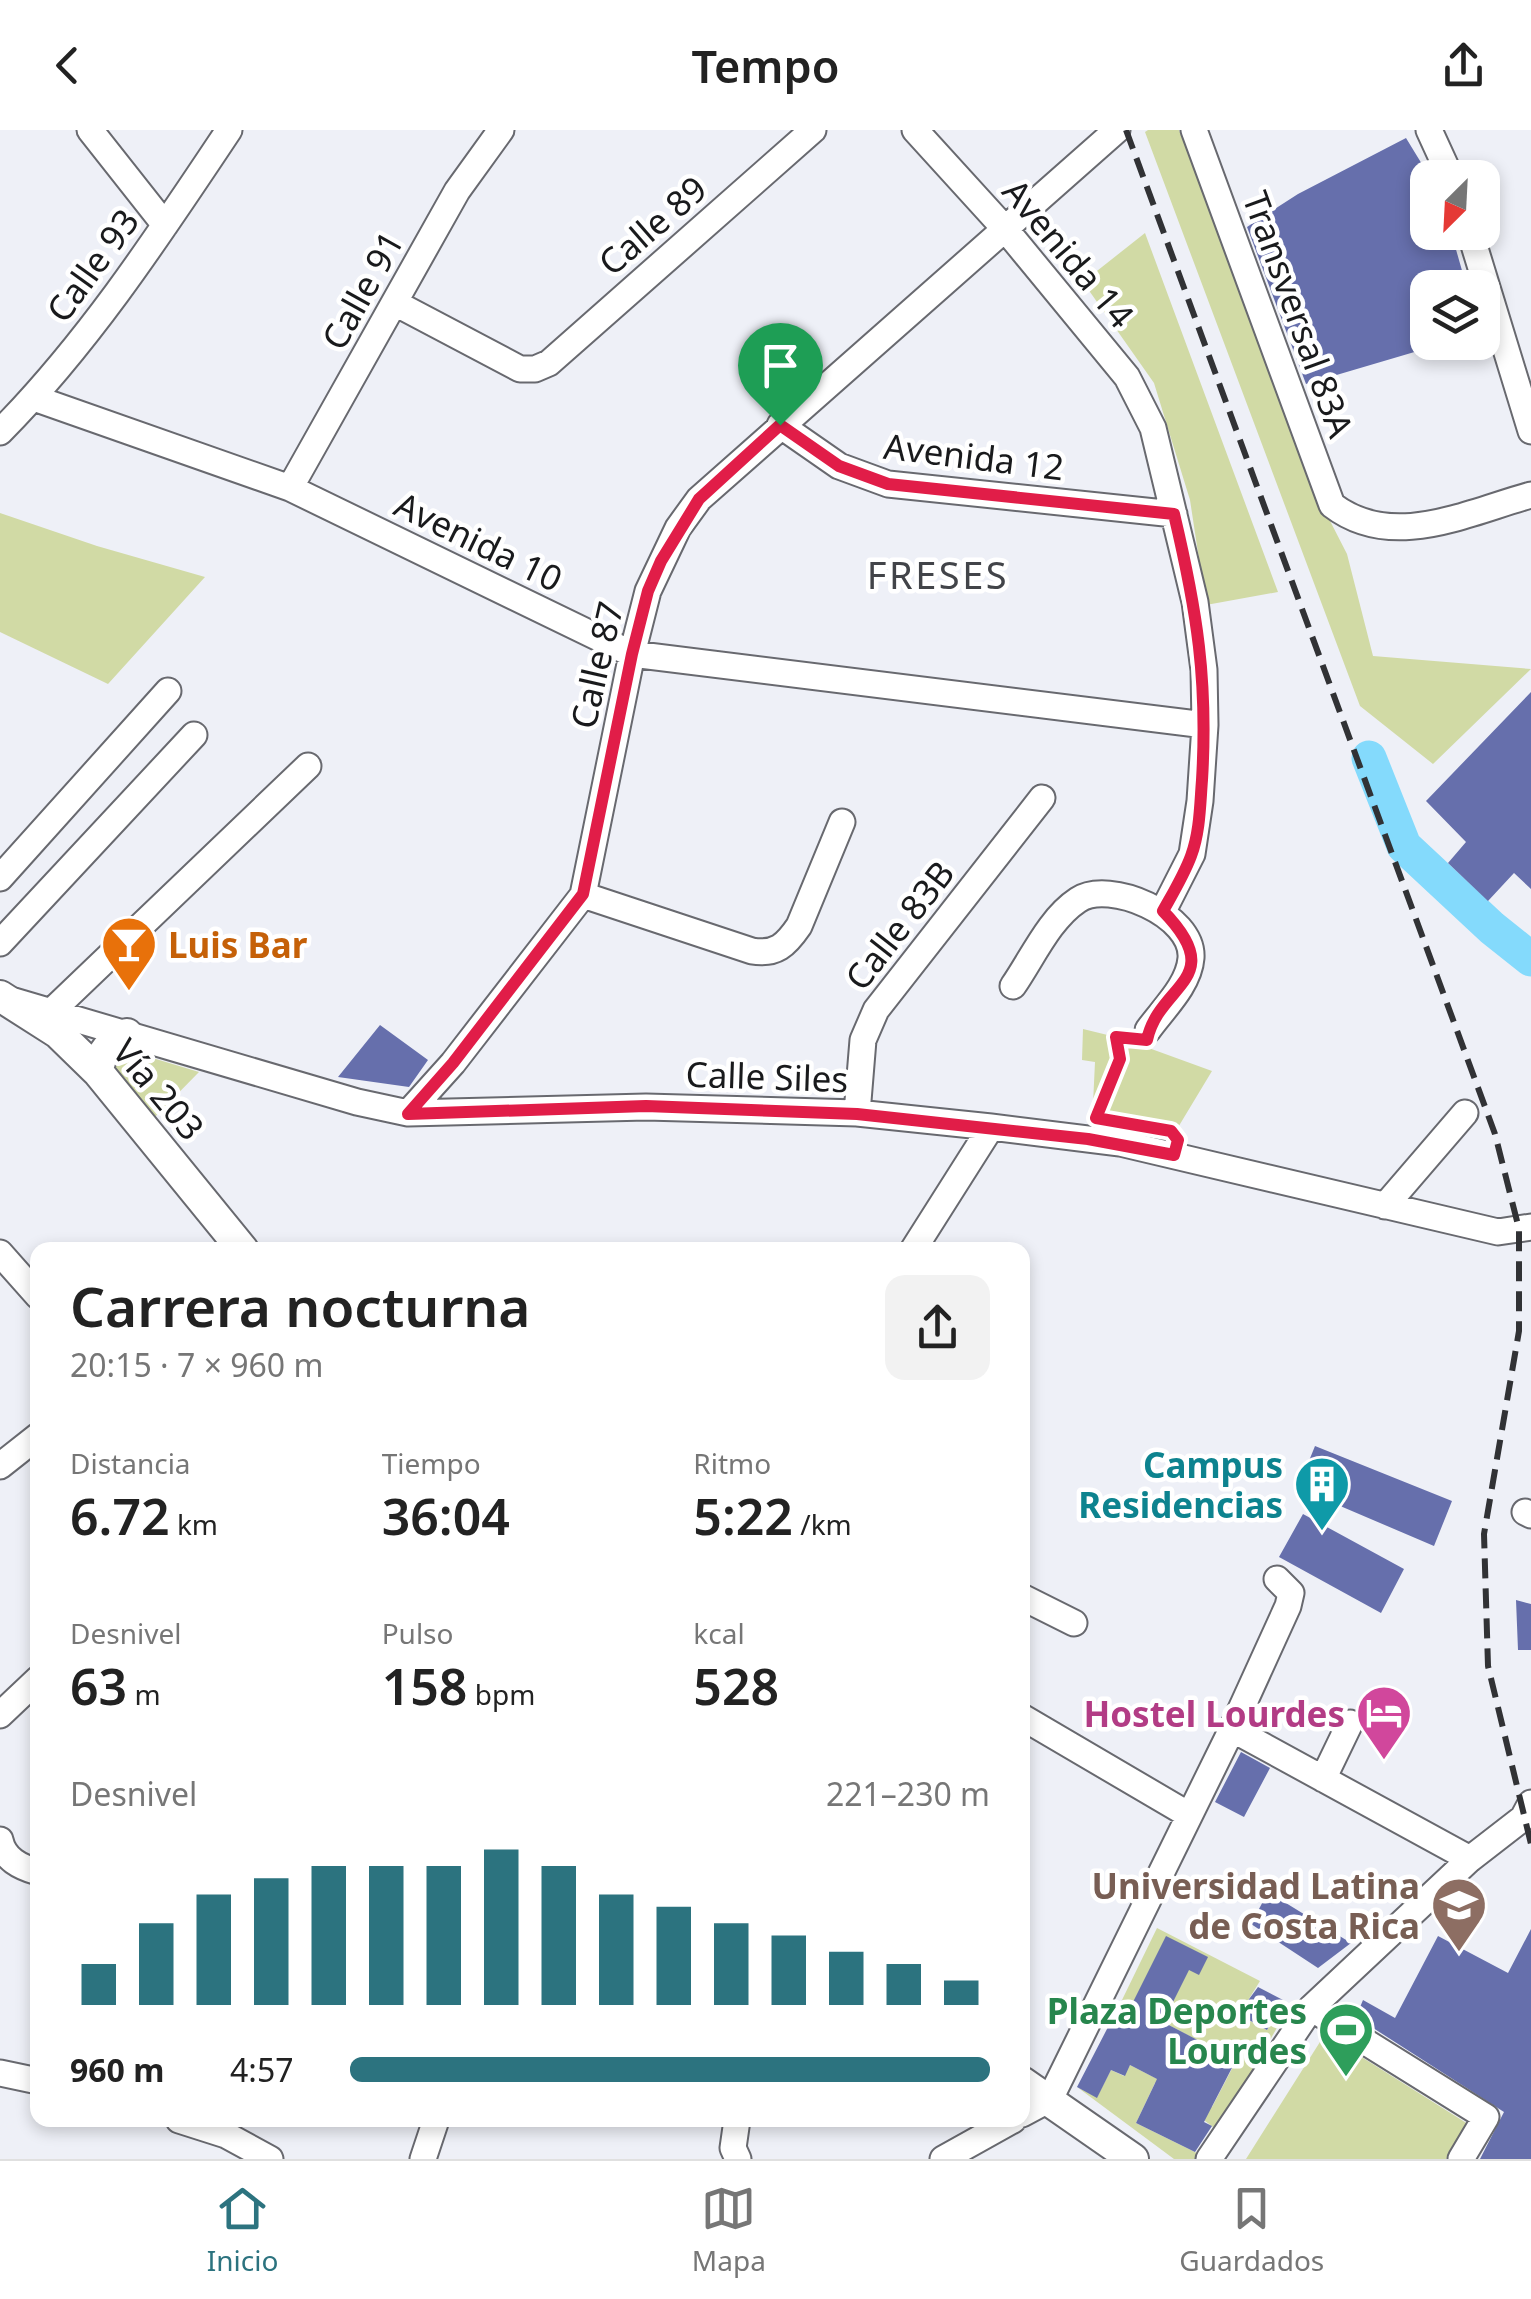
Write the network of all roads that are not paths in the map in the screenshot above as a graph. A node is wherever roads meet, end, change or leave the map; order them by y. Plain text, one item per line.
1 (90, 130) edge
2 (228, 130) edge
3 (501, 130) edge
4 (813, 130) edge
5 (915, 130) edge
6 (1116, 130) edge
7 (1194, 130) edge
8 (1429, 130) edge
9 (1443, 160) edge
10 (165, 225) junction
11 (1006, 230) junction
12 (1476, 250) edge
13 (394, 303) junction
14 (34, 398) junction
15 (780, 425) junction
16 (1531, 431) edge
17 (0, 432) edge
18 (290, 488) junction
19 (1531, 495) edge
20 (1174, 514) junction
21 (632, 654) junction
22 (168, 691) dead end
23 (1205, 725) junction
24 (194, 735) dead end
25 (308, 766) dead end
26 (1042, 798) dead end
27 (842, 822) dead end
28 (0, 878) edge
29 (583, 894) junction
30 (1163, 911) junction
31 (0, 943) edge
32 (1013, 986) dead end
33 (3, 997) edge
34 (53, 1010) junction
35 (1148, 1030) road end
36 (128, 1034) junction
37 (98, 1072) junction
38 (1465, 1112) dead end
39 (408, 1114) junction
40 (857, 1114) junction
41 (992, 1128) junction
42 (1385, 1206) junction
43 (1531, 1227) edge
44 (237, 1242) edge
45 (918, 1242) edge
46 (0, 1253) edge
47 (30, 1287) edge
48 (30, 1442) edge
49 (0, 1466) edge
50 (1277, 1579) dead end
51 (1030, 1601) edge
52 (1074, 1623) dead end
53 (30, 1687) edge
54 (0, 1715) edge
55 (1030, 1722) edge
56 (1350, 1722) dead end
57 (1232, 1729) junction
58 (1324, 1778) junction
59 (1189, 1814) junction
60 (1528, 1815) edge
61 (5, 1849) edge
62 (1470, 1859) junction
63 (30, 1869) edge
64 (1311, 2008) junction
65 (0, 2073) edge
66 (30, 2080) edge
67 (1030, 2087) edge
68 (1050, 2099) junction
69 (1030, 2110) edge
70 (201, 2127) edge
71 (434, 2127) edge
72 (737, 2127) edge
73 (1000, 2127) edge
74 (270, 2159) edge
75 (423, 2159) edge
76 (738, 2159) edge
77 (943, 2159) edge
78 (1133, 2159) edge
79 (1209, 2159) edge
80 (1461, 2159) edge

1 - 10 street
2 - 10 street, Calle 93
3 - 13 street, Calle 91
4 - 13 street, Calle 89
5 - 11 street, Avenida 14
6 - 11 street, Calle 87
7 - 19 street, Transversal 83A
8 - 9 street
10 - 14 street, Calle 93
11 - 15 street, Calle 87
11 - 20 street, Avenida 14
12 - 16 street
13 - 18 street, Calle 91
14 - 17 street, Calle 93
14 - 18 street, Avenida 10
15 - 20 street, Avenida 12
15 - 21 street, Calle 87
18 - 21 street, Avenida 10
20 - 23 street, Avenida 14
21 - 23 street, Avenida 10
21 - 29 street, Calle 87
22 - 28 street
23 - 30 street, Avenida 14
24 - 31 street
25 - 34 street
26 - 40 street, Calle 83B
27 - 29 street
29 - 39 street, Calle 87
30 - 32 street
30 - 35 street
33 - 34 street, Calle Siles
33 - 37 main road, Vía 203
34 - 36 street, Calle Siles
36 - 37 main road
36 - 39 street, Calle Siles
37 - 44 main road, Vía 203
38 - 42 street
39 - 40 street, Calle Siles
40 - 41 street, Calle Siles
41 - 42 street, Calle Siles
41 - 45 street
42 - 43 street, Calle Siles
46 - 47 street
48 - 49 street
50 - 57 street
51 - 52 street
53 - 54 street
55 - 59 street
56 - 58 street
57 - 58 street
57 - 59 street
58 - 62 street
59 - 68 street
60 - 62 street
61 - 63 street
62 - 64 street
64 - 79 street
64 - 80 street
65 - 66 street
67 - 68 main road
68 - 69 street
68 - 78 main road
70 - 74 street
71 - 75 street
72 - 76 street
73 - 77 street

